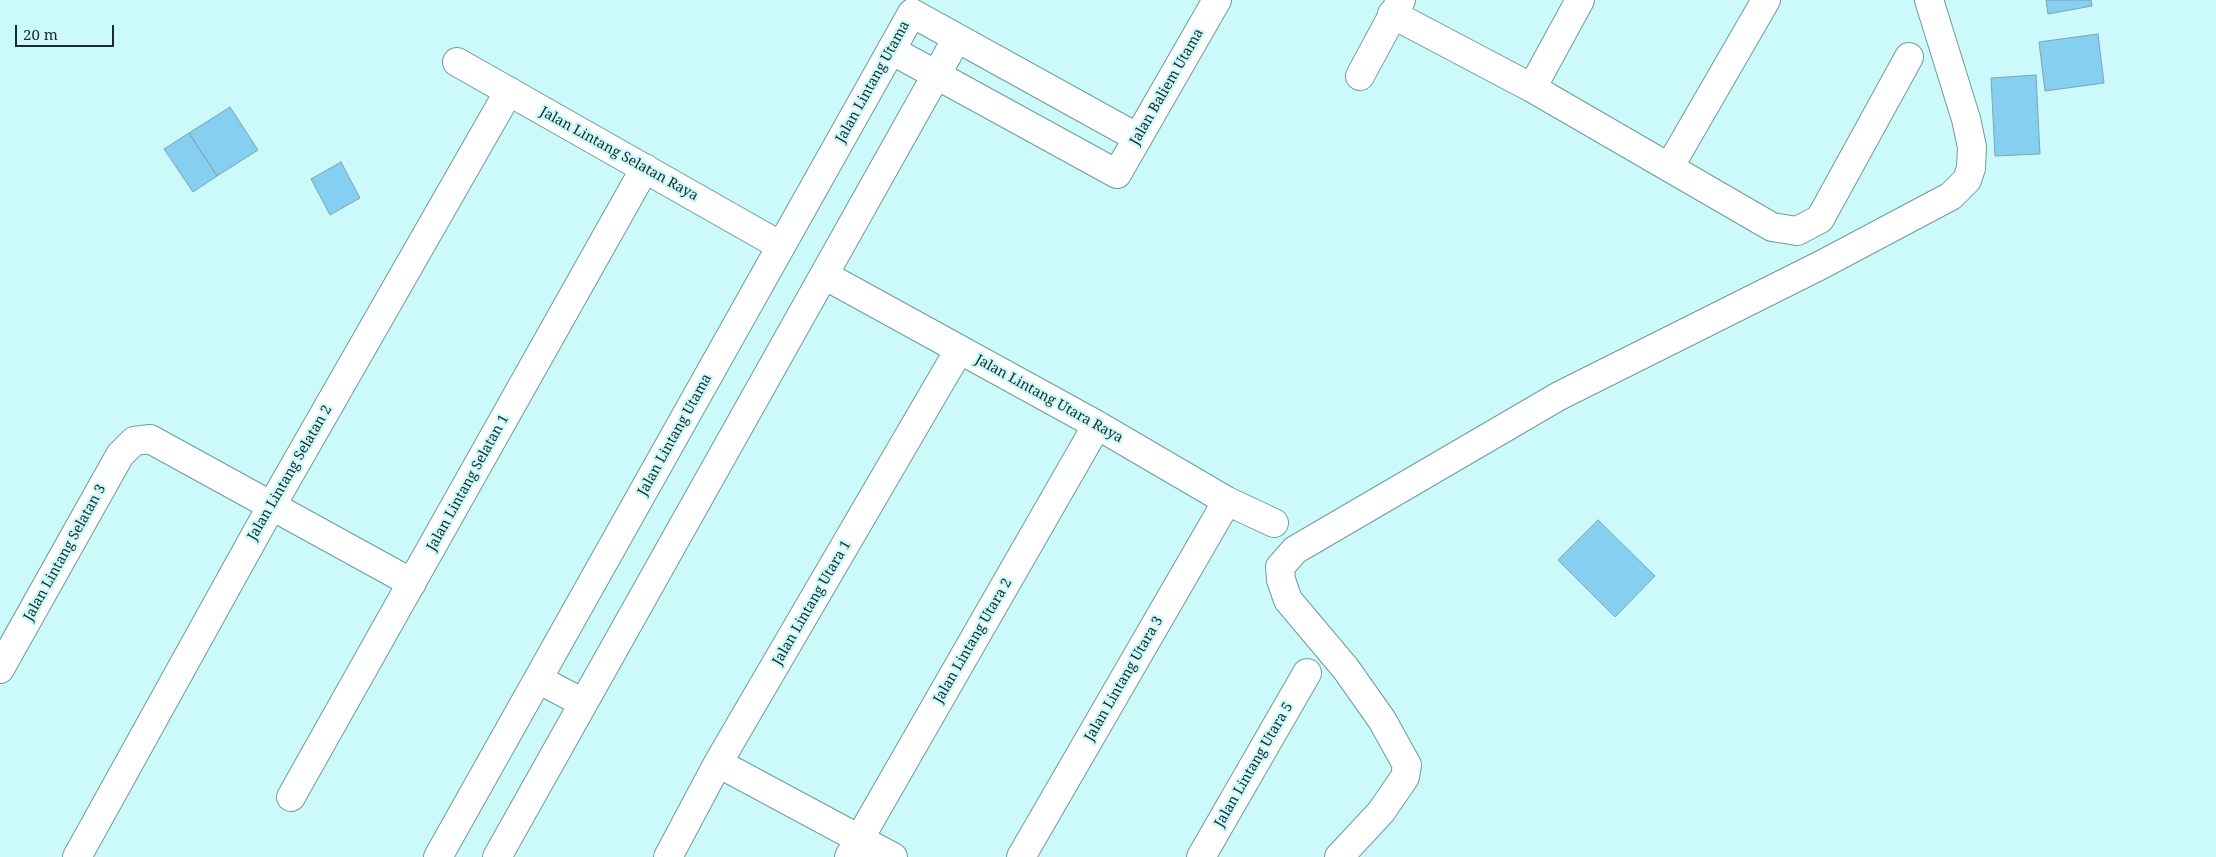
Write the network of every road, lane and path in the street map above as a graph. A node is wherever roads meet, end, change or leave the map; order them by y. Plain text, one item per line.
1 (1217, 0) edge
2 (1580, 0) edge
3 (1766, 0) edge
4 (1929, 0) edge
5 (1396, 7) edge
6 (957, 38) junction
7 (891, 50) junction
8 (1909, 57) dead end
9 (457, 62) dead end
10 (937, 75) junction
11 (1360, 76) dead end
12 (1532, 88) junction
13 (509, 91) junction
14 (1138, 138) junction
15 (1670, 166) junction
16 (645, 168) junction
17 (782, 246) junction
18 (824, 275) junction
19 (959, 350) junction
20 (1097, 425) junction
21 (1227, 501) junction
22 (272, 505) junction
23 (1274, 523) dead end
24 (412, 583) junction
25 (0, 669) edge
26 (1307, 673) dead end
27 (538, 679) junction
28 (583, 703) junction
29 (718, 764) junction
30 (291, 797) dead end
31 (854, 848) edge
32 (77, 857) edge
33 (438, 857) edge
34 (497, 857) edge
35 (668, 857) edge
36 (893, 857) edge
37 (1021, 857) edge
38 (1201, 857) edge
39 (1339, 857) edge

1 - 14 street, Jalan Baliem Utama
2 - 12 street
3 - 15 street
4 - 39 street
5 - 11 street
5 - 12 street
6 - 7 street, Jalan Lintang Utama
6 - 10 street
6 - 14 street
7 - 10 street
7 - 17 street, Jalan Lintang Utama
8 - 15 street
9 - 13 street, Jalan Lintang Selatan Raya
10 - 14 street, Jalan Baliem Utama
10 - 18 street
12 - 15 street
13 - 16 street, Jalan Lintang Selatan Raya
13 - 22 street, Jalan Lintang Selatan 2
16 - 17 street, Jalan Lintang Selatan Raya
16 - 24 street, Jalan Lintang Selatan 1
17 - 27 street, Jalan Lintang Utama
18 - 19 street, Jalan Lintang Utara Raya
18 - 28 street
19 - 20 street, Jalan Lintang Utara Raya
19 - 29 street, Jalan Lintang Utara 1
20 - 21 street, Jalan Lintang Utara Raya
20 - 31 street, Jalan Lintang Utara 2
21 - 23 street, Jalan Lintang Utara Raya
21 - 37 street, Jalan Lintang Utara 3
22 - 24 street
22 - 25 street, Jalan Lintang Selatan 3
22 - 32 street, Jalan Lintang Selatan 2
24 - 30 street, Jalan Lintang Selatan 1
26 - 38 street, Jalan Lintang Utara 5
27 - 28 street
27 - 33 street, Jalan Lintang Utama
28 - 34 street
29 - 31 street
29 - 35 street, Jalan Lintang Utara 1
31 - 36 street

